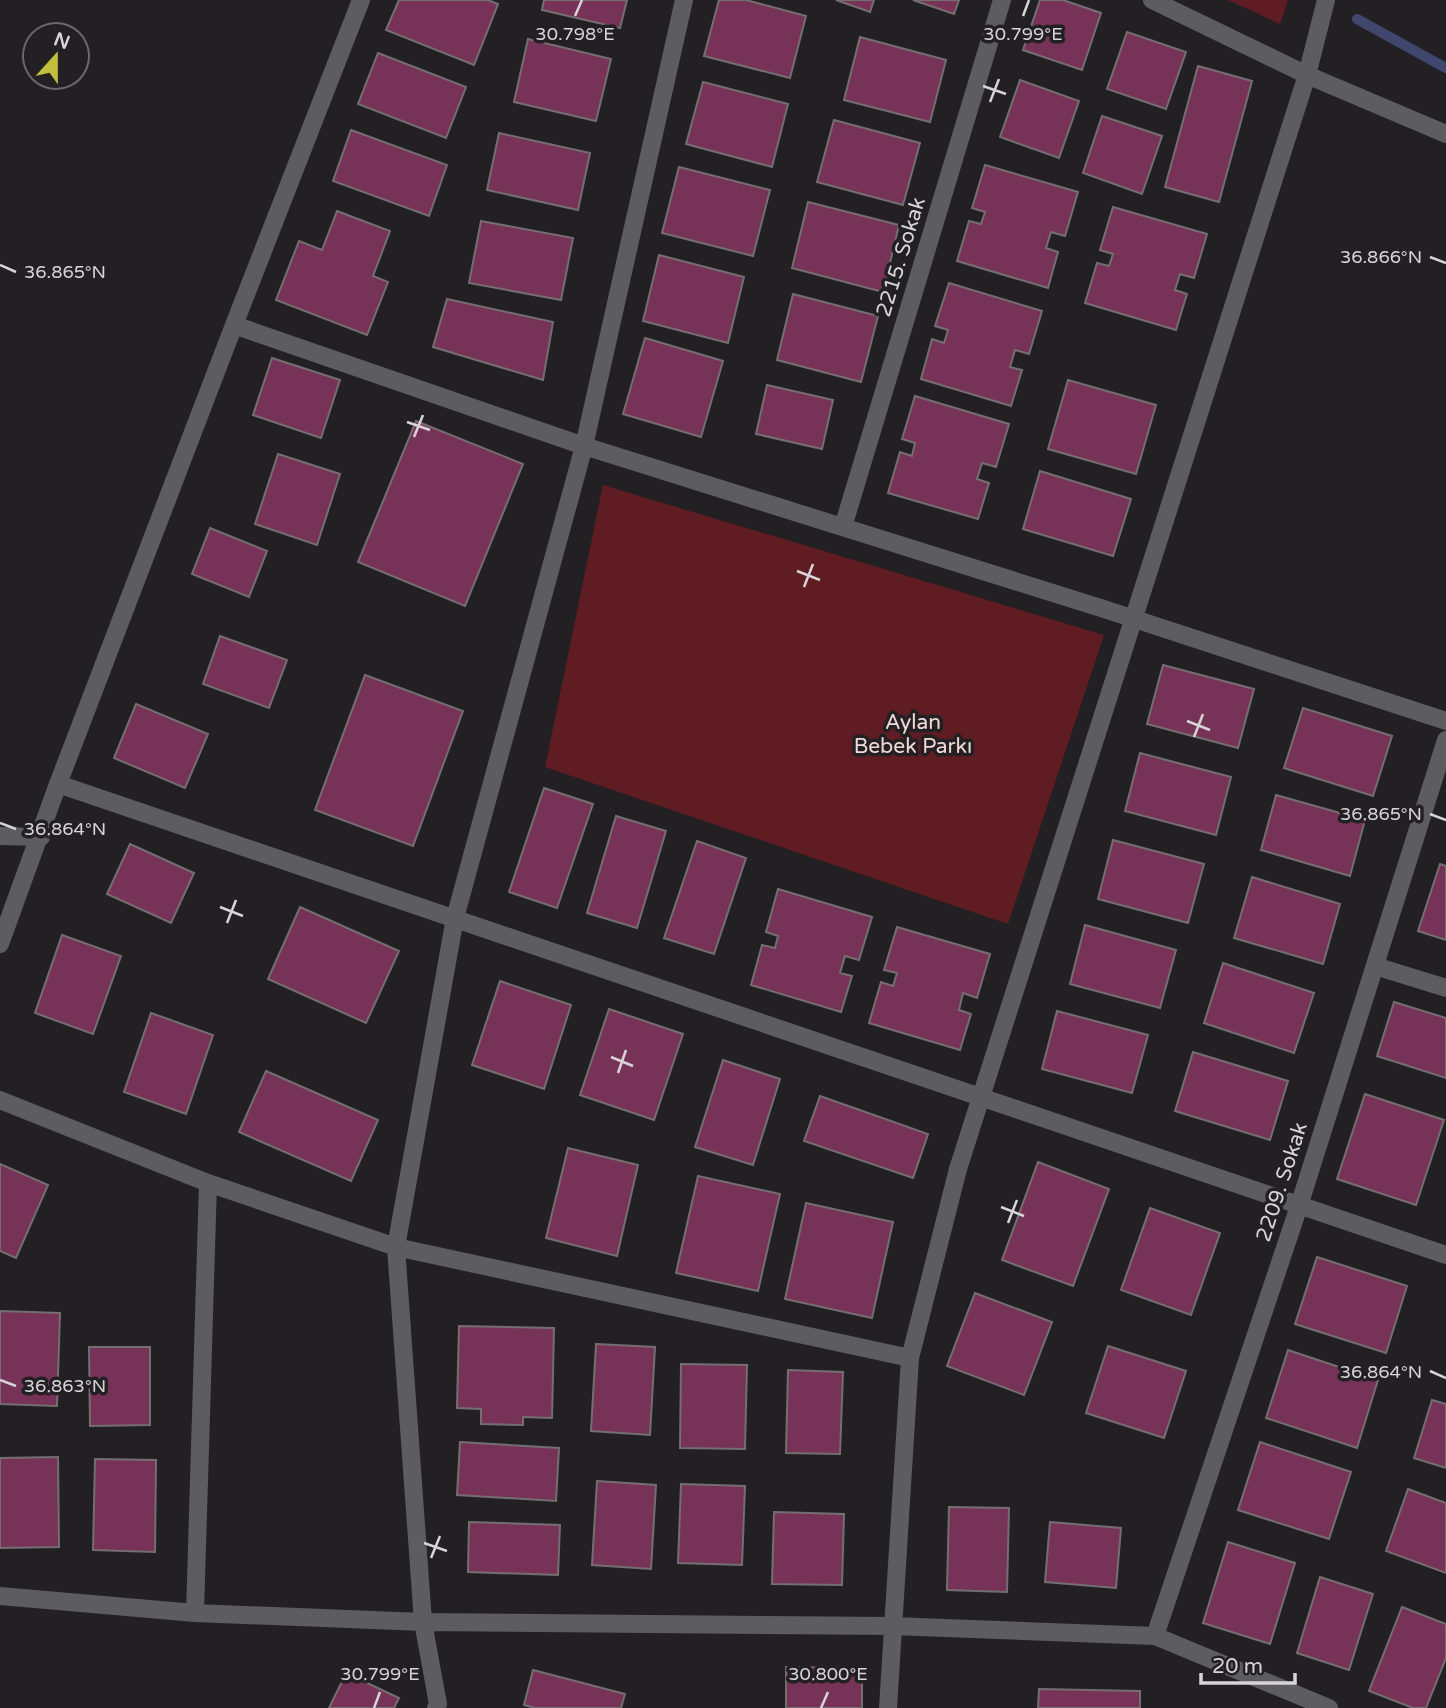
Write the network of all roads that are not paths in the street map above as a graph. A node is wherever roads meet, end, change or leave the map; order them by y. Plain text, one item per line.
1 (361, 0) edge
2 (684, 0) edge
3 (1002, 0) edge
4 (1152, 0) edge
5 (1326, 0) edge
6 (1307, 75) junction
7 (1446, 134) edge
8 (234, 325) junction
9 (584, 446) junction
10 (844, 527) junction
11 (1133, 619) junction
12 (1446, 720) edge
13 (1446, 740) edge
14 (58, 784) junction
15 (0, 835) edge
16 (41, 837) junction
17 (455, 918) junction
18 (0, 944) edge
19 (1375, 966) junction
20 (1446, 988) edge
21 (981, 1097) junction
22 (0, 1100) edge
23 (208, 1183) junction
24 (1300, 1206) junction
25 (396, 1247) junction
26 (1446, 1255) edge
27 (910, 1358) junction
28 (0, 1596) edge
29 (195, 1613) junction
30 (423, 1622) junction
31 (893, 1626) junction
32 (1155, 1636) junction
33 (436, 1708) edge
34 (888, 1708) edge
35 (1329, 1708) edge

1 - 8 street
2 - 9 street
3 - 10 street, 2215. Sokak
4 - 6 street
5 - 6 street
6 - 7 street
6 - 11 street
8 - 9 street
8 - 14 street
9 - 10 street
9 - 17 street
10 - 11 street
11 - 12 street
11 - 21 street
13 - 19 street, 2209. Sokak
14 - 16 street
14 - 17 street
15 - 16 street
16 - 18 street
17 - 21 street
17 - 25 street
19 - 20 street
19 - 24 street, 2209. Sokak
21 - 24 street
21 - 27 street
22 - 23 street
23 - 25 street
23 - 29 street
24 - 26 street
24 - 32 street, 2209. Sokak
25 - 27 street
25 - 30 street
27 - 31 street
28 - 29 street
29 - 30 street
30 - 31 street
30 - 33 street
31 - 32 street
31 - 34 street
32 - 35 street

